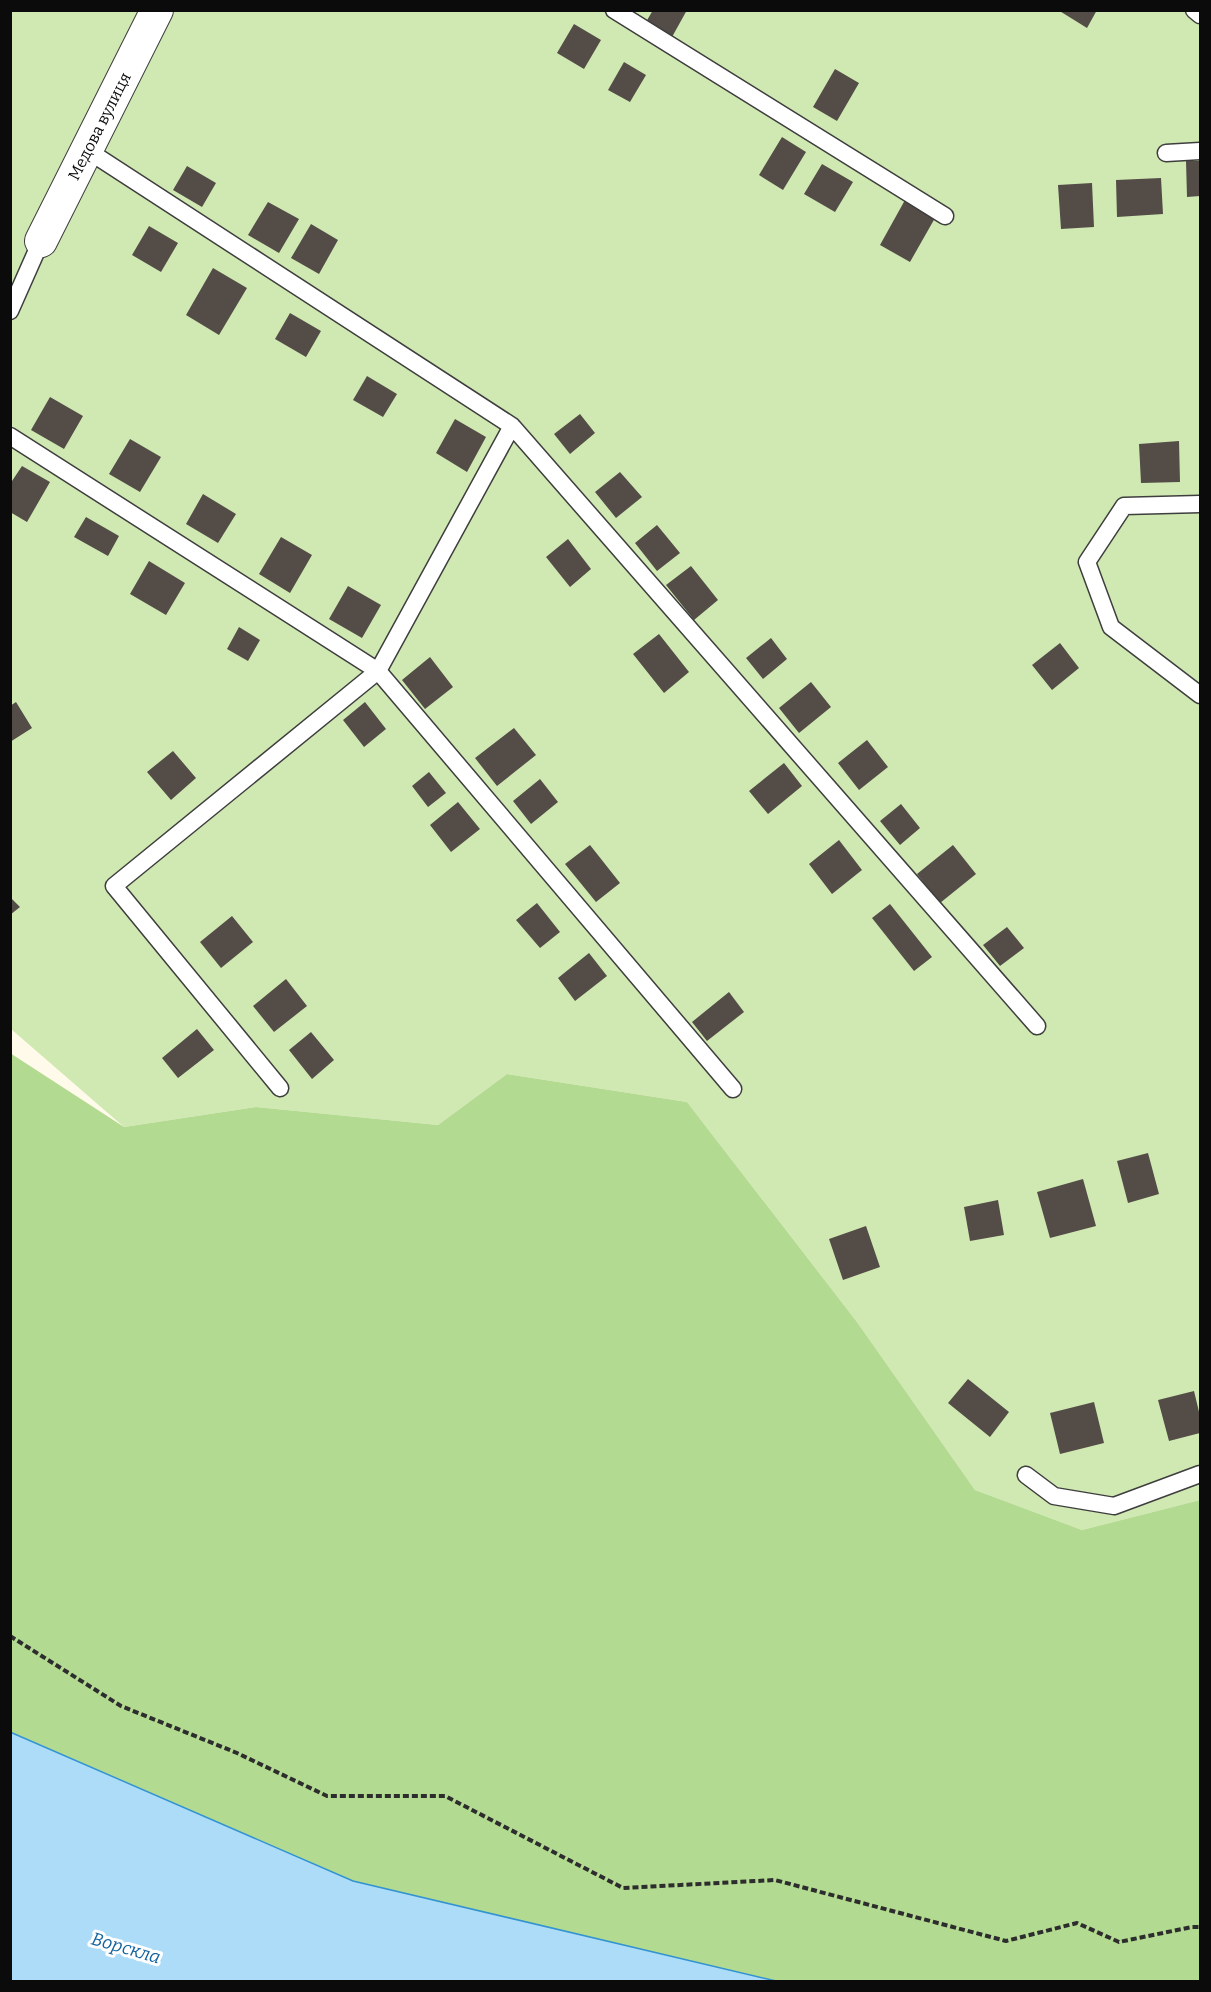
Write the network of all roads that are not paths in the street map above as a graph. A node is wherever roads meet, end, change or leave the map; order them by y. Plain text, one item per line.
1 (157, 10) edge
2 (614, 10) edge
3 (1194, 10) edge
4 (1200, 15) edge
5 (87, 150) junction
6 (1200, 151) edge
7 (1166, 153) dead end
8 (945, 216) dead end
9 (41, 241) joint
10 (10, 311) edge
11 (512, 426) junction
12 (10, 436) edge
13 (1200, 504) edge
14 (378, 671) junction
15 (1200, 695) edge
16 (1036, 1026) dead end
17 (280, 1088) dead end
18 (733, 1089) dead end
19 (1200, 1474) edge
20 (1026, 1475) dead end

1 - 5 street, Медова вулиця
2 - 8 lane
3 - 4 lane
5 - 9 street, Медова вулиця
5 - 11 lane
6 - 7 lane
9 - 10 lane
11 - 14 lane
11 - 16 lane
12 - 14 lane
13 - 15 lane
14 - 17 lane
14 - 18 lane
19 - 20 lane

